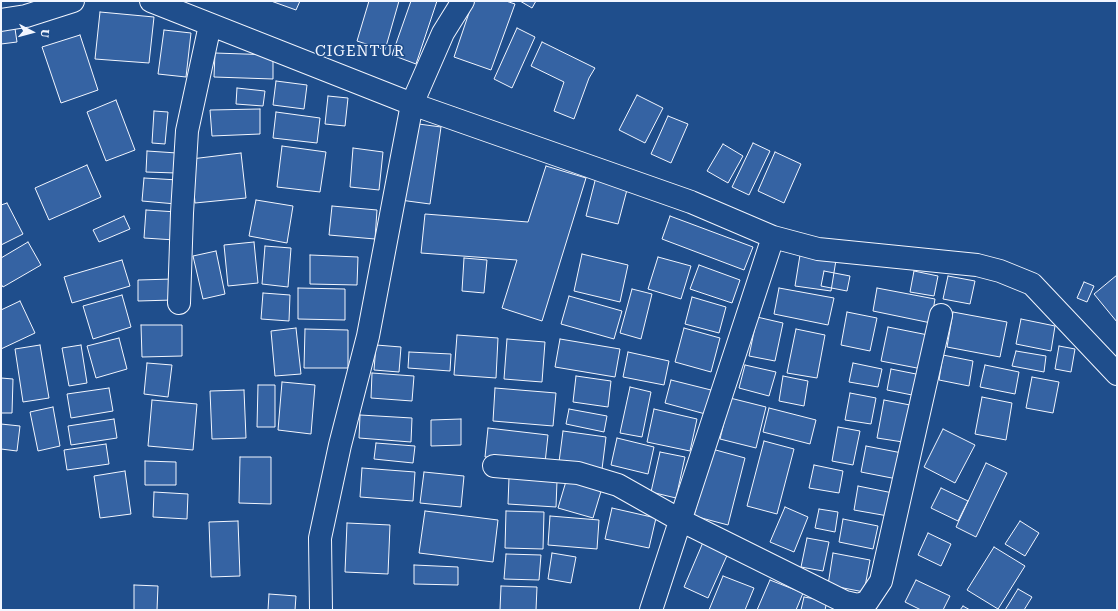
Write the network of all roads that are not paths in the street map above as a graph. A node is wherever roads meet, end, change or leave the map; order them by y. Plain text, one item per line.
1 (73, 1) edge
2 (151, 1) edge
3 (463, 1) edge
4 (1, 20) edge
5 (210, 25) junction
6 (412, 104) junction
7 (772, 237) junction
8 (179, 303) dead end
9 (941, 315) dead end
10 (1117, 374) edge
11 (494, 466) dead end
12 (680, 520) junction
13 (322, 610) edge
14 (651, 610) edge

1 - 4 street
2 - 5 street
3 - 6 street
5 - 6 street
5 - 8 street
6 - 7 street
6 - 13 street
7 - 10 street
7 - 12 street
9 - 12 street
11 - 12 street
12 - 14 street

